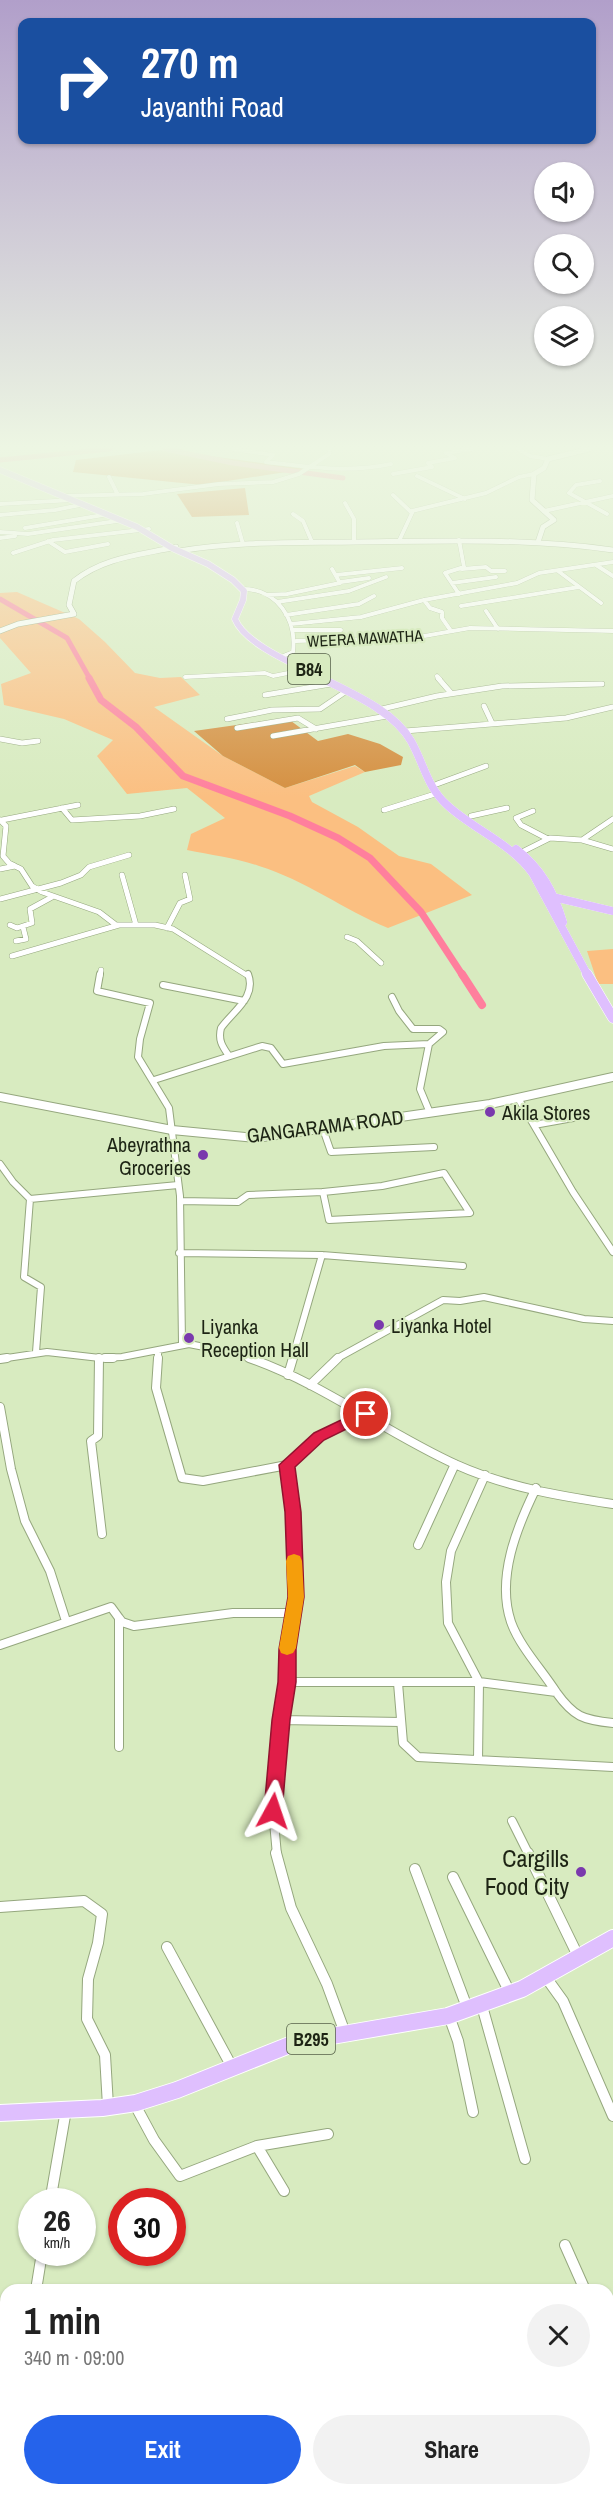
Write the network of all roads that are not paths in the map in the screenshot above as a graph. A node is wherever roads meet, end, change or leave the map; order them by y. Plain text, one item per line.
1 (103, 565) edge
2 (210, 565) edge
3 (462, 565) edge
4 (593, 565) edge
5 (596, 565) edge
6 (402, 568) dead end
7 (332, 569) dead end
8 (462, 569) junction
9 (505, 571) dead end
10 (558, 571) junction
11 (336, 575) junction
12 (613, 576) edge
13 (386, 577) dead end
14 (496, 577) dead end
15 (369, 578) dead end
16 (341, 582) junction
17 (452, 583) junction
18 (579, 587) junction
19 (246, 589) junction
20 (459, 594) junction
21 (267, 595) junction
22 (374, 596) dead end
23 (424, 600) junction
24 (277, 602) junction
25 (601, 603) dead end
26 (462, 606) dead end
27 (486, 611) dead end
28 (286, 615) junction
29 (291, 624) junction
30 (498, 628) junction
31 (294, 630) junction
32 (341, 630) dead end
33 (0, 631) edge
34 (451, 631) junction
35 (613, 631) edge
36 (296, 641) junction
37 (285, 656) junction
38 (303, 669) junction
39 (437, 676) dead end
40 (185, 677) dead end
41 (331, 684) junction
42 (602, 684) dead end
43 (345, 692) junction
44 (450, 693) junction
45 (265, 695) dead end
46 (484, 706) dead end
47 (613, 707) edge
48 (382, 709) junction
49 (387, 716) junction
50 (227, 719) dead end
51 (492, 723) junction
52 (237, 728) dead end
53 (316, 729) junction
54 (408, 731) junction
55 (273, 736) dead end
56 (0, 739) edge
57 (38, 741) dead end
58 (486, 766) dead end
59 (436, 784) junction
60 (435, 794) junction
61 (78, 805) dead end
62 (62, 808) junction
63 (507, 808) dead end
64 (174, 809) dead end
65 (384, 810) dead end
66 (532, 811) dead end
67 (471, 816) junction
68 (613, 819) edge
69 (1, 820) edge
70 (3, 830) edge
71 (548, 838) junction
72 (582, 840) junction
73 (613, 849) edge
74 (518, 854) junction
75 (129, 855) dead end
76 (15, 866) junction
77 (0, 869) edge
78 (122, 875) dead end
79 (185, 875) dead end
80 (547, 881) junction
81 (37, 889) junction
82 (52, 897) junction
83 (544, 898) junction
84 (555, 898) junction
85 (0, 899) edge
86 (573, 900) junction
87 (585, 907) junction
88 (613, 911) edge
89 (561, 914) junction
90 (613, 917) edge
91 (10, 925) dead end
92 (136, 925) junction
93 (119, 926) junction
94 (23, 927) junction
95 (167, 928) junction
96 (565, 931) junction
97 (347, 937) dead end
98 (16, 941) dead end
99 (12, 956) dead end
100 (381, 963) dead end
101 (101, 970) dead end
102 (163, 985) dead end
103 (392, 997) dead end
104 (244, 1001) junction
105 (613, 1018) edge
106 (429, 1044) junction
107 (229, 1056) junction
108 (613, 1077) edge
109 (154, 1080) junction
110 (0, 1096) edge
111 (518, 1098) junction
112 (430, 1113) junction
113 (573, 1118) dead end
114 (534, 1125) junction
115 (323, 1129) junction
116 (172, 1130) junction
117 (434, 1148) dead end
118 (0, 1164) edge
119 (178, 1185) junction
120 (323, 1192) junction
121 (30, 1199) junction
122 (180, 1201) junction
123 (613, 1252) edge
124 (179, 1253) junction
125 (322, 1256) junction
126 (463, 1266) dead end
127 (613, 1321) edge
128 (182, 1342) junction
129 (158, 1351) junction
130 (36, 1352) junction
131 (99, 1358) junction
132 (0, 1359) edge
133 (288, 1374) junction
134 (310, 1384) junction
135 (0, 1407) edge
136 (366, 1414) junction
137 (455, 1464) junction
138 (286, 1465) junction
139 (485, 1475) junction
140 (536, 1488) junction
141 (613, 1504) edge
142 (102, 1534) dead end
143 (417, 1545) dead end
144 (293, 1613) junction
145 (119, 1618) junction
146 (66, 1621) junction
147 (0, 1645) edge
148 (287, 1682) junction
149 (479, 1682) junction
150 (398, 1683) junction
151 (556, 1692) junction
152 (281, 1720) junction
153 (401, 1722) junction
154 (613, 1723) edge
155 (119, 1747) dead end
156 (478, 1760) junction
157 (613, 1767) edge
158 (512, 1821) dead end
159 (416, 1869) dead end
160 (453, 1877) dead end
161 (0, 1907) edge
162 (613, 1938) edge
163 (167, 1947) dead end
164 (578, 1958) junction
165 (545, 1976) junction
166 (510, 1994) junction
167 (476, 2008) junction
168 (449, 2016) junction
169 (345, 2033) junction
170 (232, 2068) junction
171 (134, 2103) junction
172 (108, 2108) junction
173 (66, 2110) junction
174 (473, 2112) dead end
175 (0, 2113) edge
176 (613, 2116) edge
177 (328, 2134) dead end
178 (257, 2146) junction
179 (525, 2159) dead end
180 (53, 2188) edge
181 (284, 2191) dead end
182 (565, 2245) dead end
183 (40, 2266) edge
184 (37, 2284) edge
185 (582, 2284) edge

1 - 33 street
2 - 19 main road
3 - 8 street
4 - 10 street
5 - 12 street
6 - 11 street
7 - 11 street
8 - 9 street
8 - 17 street
10 - 18 street
10 - 20 street
11 - 16 street
13 - 24 street
14 - 17 street
15 - 16 street
16 - 21 street
17 - 20 street
18 - 25 street
18 - 26 street
19 - 21 street
19 - 37 main road, B84
20 - 23 street
21 - 24 street
22 - 28 street
23 - 29 street
23 - 34 street
24 - 28 street
27 - 30 street
28 - 29 street
29 - 31 street
30 - 34 street, WEERA MAWATHA
30 - 35 street, WEERA MAWATHA
31 - 32 street
31 - 36 street
34 - 36 street, WEERA MAWATHA
36 - 37 street
37 - 38 main road, B84
37 - 48 main road, B84
38 - 40 street
38 - 41 main road, B84
39 - 44 street
41 - 43 main road, B84
41 - 45 street
42 - 44 street
43 - 49 main road, B84
43 - 50 street
44 - 48 street
46 - 51 street
47 - 51 street
48 - 54 main road, B84
49 - 53 street
49 - 54 main road, B84
51 - 54 street
52 - 53 street
53 - 55 street
54 - 59 main road, B84
54 - 60 main road, B84
56 - 57 street
58 - 59 street
59 - 67 main road, B84
60 - 65 street
60 - 74 main road, B84
61 - 62 street
62 - 64 street
62 - 69 street
63 - 67 street
66 - 71 street
67 - 74 main road, B84
68 - 72 street
69 - 70 street
70 - 76 street
71 - 72 street
71 - 74 street
72 - 73 street
74 - 80 main road, B84
74 - 83 main road, B84
75 - 81 street
76 - 77 street
76 - 81 street
78 - 92 street
79 - 95 street
80 - 84 main road, B84
80 - 86 main road
81 - 82 street
81 - 85 street
82 - 93 street
82 - 94 street
83 - 84 main road
83 - 96 main road, B84
84 - 86 main road
84 - 87 main road
84 - 89 main road, B84
86 - 88 main road
87 - 89 main road
87 - 90 main road
89 - 96 main road, B84
91 - 94 street
92 - 93 street
92 - 95 street
93 - 99 street
94 - 98 street
95 - 104 street
96 - 105 main road, B84
97 - 100 street
101 - 109 street
102 - 104 street
103 - 106 street
104 - 107 street
106 - 107 street
106 - 112 street
107 - 109 street
108 - 111 street, GANGARAMA ROAD
109 - 116 street
110 - 116 street, GANGARAMA ROAD
111 - 112 street, GANGARAMA ROAD
111 - 114 street
112 - 115 street, GANGARAMA ROAD
113 - 114 street
114 - 123 street
115 - 116 street, GANGARAMA ROAD
115 - 117 street
116 - 119 street
118 - 121 street
119 - 121 street
119 - 122 street
120 - 120 street
120 - 122 street
121 - 130 street
122 - 124 street
124 - 125 street
124 - 128 street
125 - 126 street
125 - 133 street
127 - 134 street
128 - 129 street
128 - 133 street
129 - 131 street
129 - 138 street
130 - 131 street
130 - 132 street
131 - 142 street
133 - 134 street
134 - 136 street
135 - 146 street
136 - 137 street
136 - 138 street
137 - 139 street
137 - 143 street
138 - 144 street
139 - 140 street
139 - 149 street
140 - 141 street
140 - 151 street
144 - 145 street
144 - 148 street
145 - 146 street
145 - 155 street
146 - 147 street
148 - 150 street
148 - 152 street
149 - 150 street
149 - 151 street
149 - 156 street
150 - 153 street
151 - 154 street
152 - 153 street
152 - 169 street
153 - 156 street
156 - 157 street
158 - 164 street
159 - 167 street
160 - 166 street
161 - 172 street
162 - 164 main road, B295
163 - 170 street
164 - 165 main road, B295
165 - 166 main road, B295
165 - 176 street
166 - 167 main road, B295
167 - 168 main road, B295
167 - 179 street
168 - 169 main road, B295
168 - 174 street
169 - 170 main road, B295
170 - 171 main road, B295
171 - 172 main road, B295
171 - 178 street
172 - 173 main road, B295
173 - 175 main road, B295
173 - 180 street
177 - 178 street
178 - 181 street
182 - 185 street
183 - 184 street

